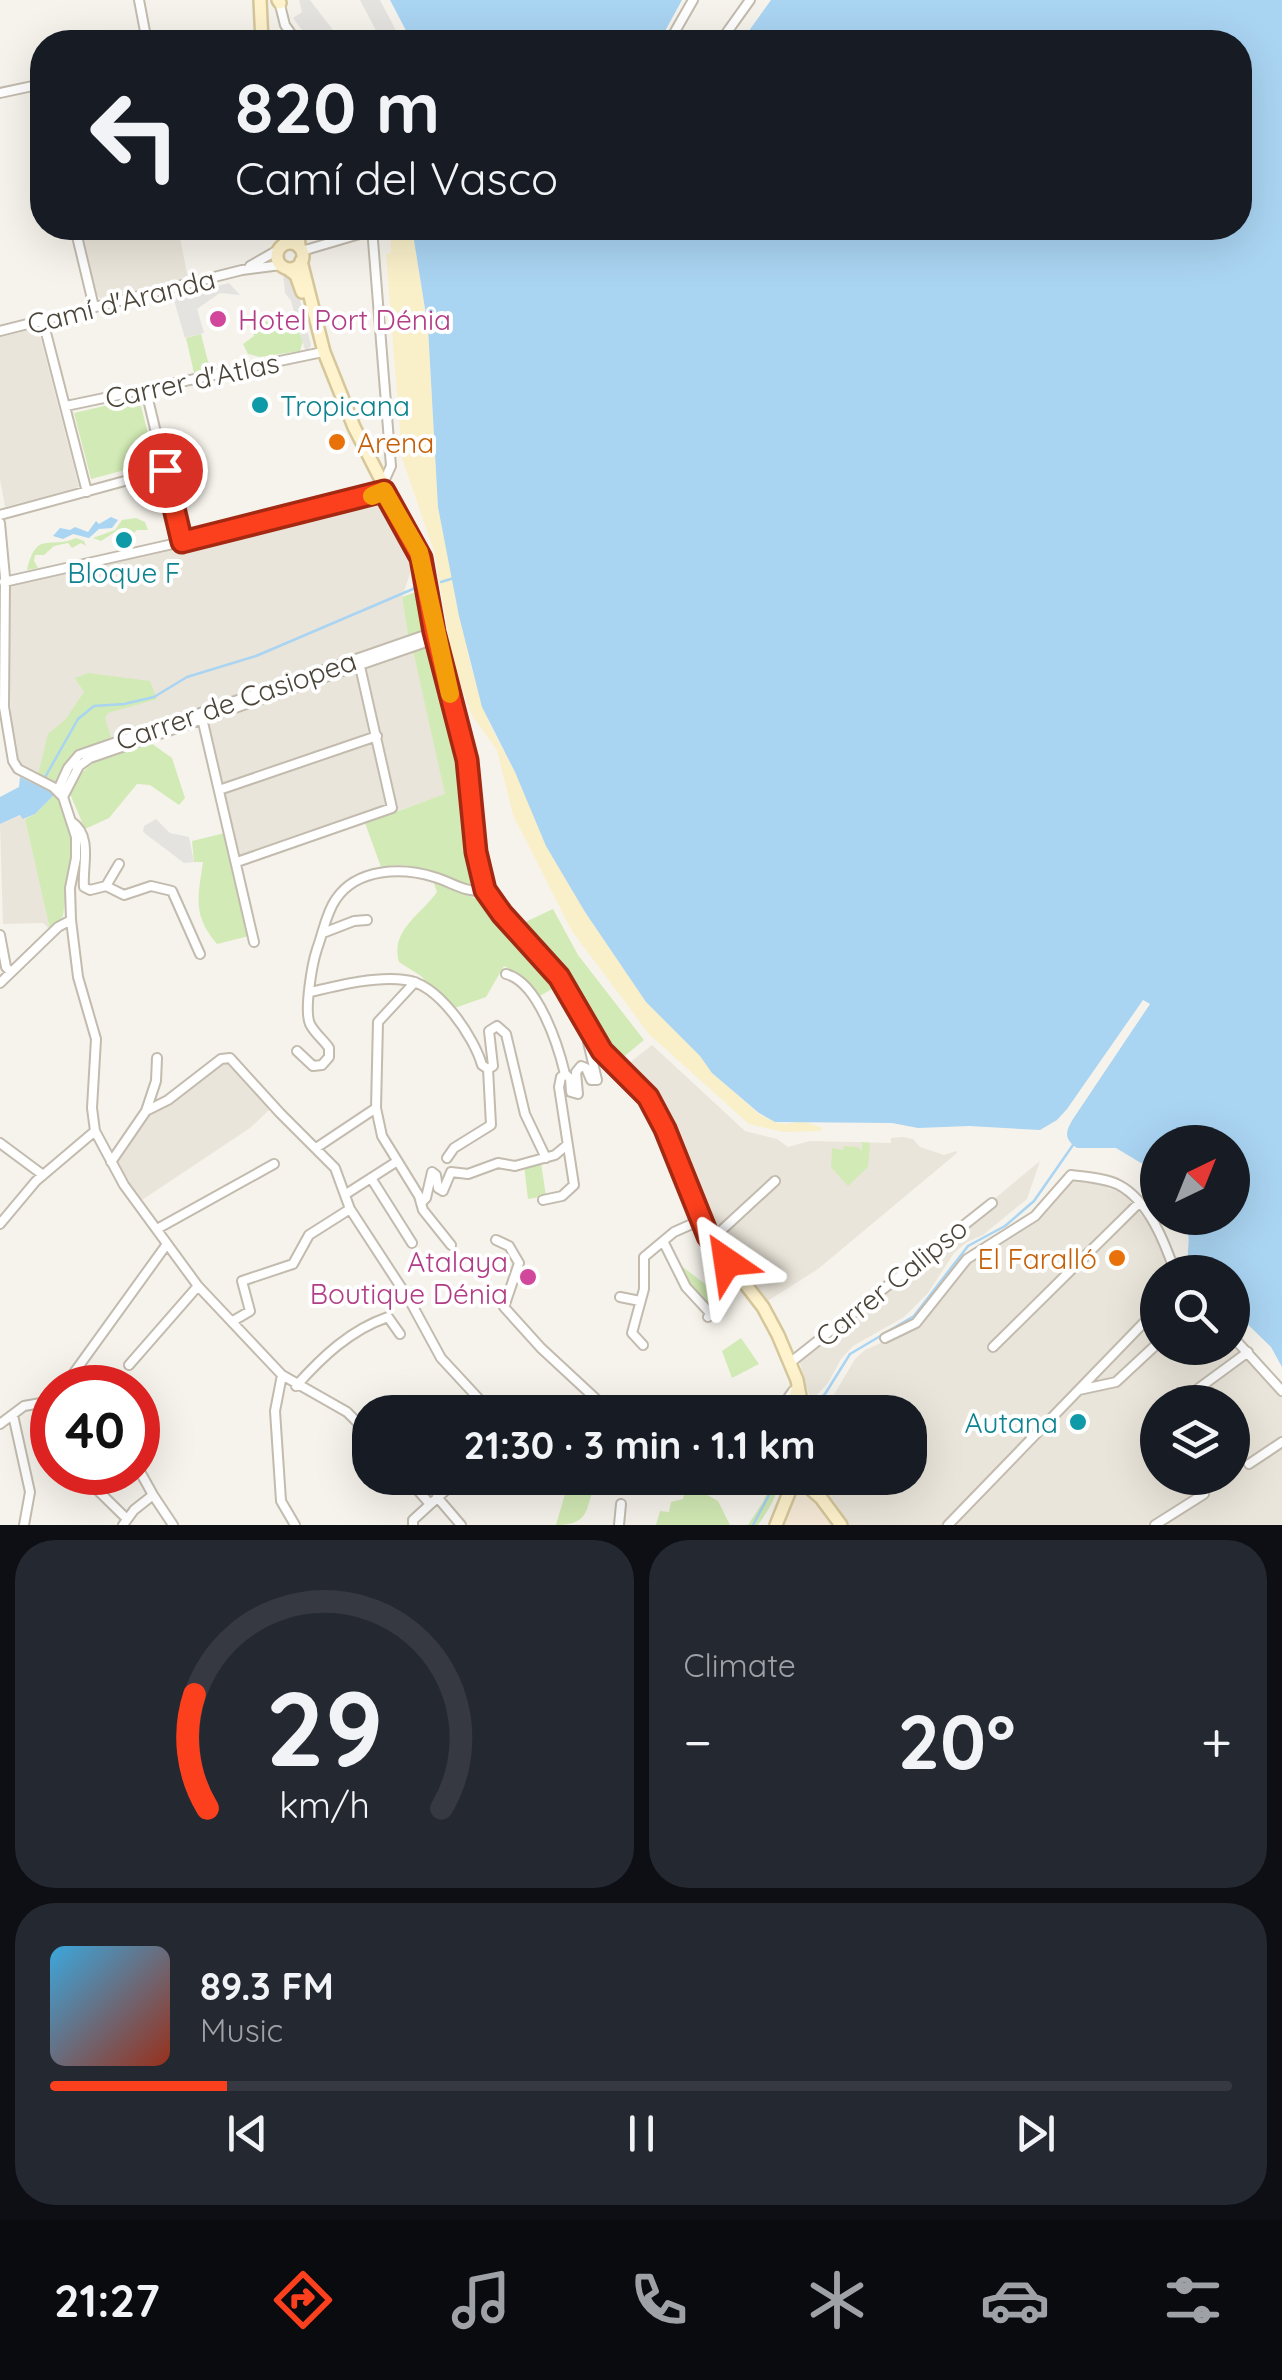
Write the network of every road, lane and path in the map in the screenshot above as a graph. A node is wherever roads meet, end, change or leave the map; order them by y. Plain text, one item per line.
1 (138, 0) edge
2 (693, 0) edge
3 (750, 0) edge
4 (260, 1) edge
5 (279, 1) edge
6 (144, 30) edge
7 (260, 30) edge
8 (289, 30) edge
9 (676, 30) edge
10 (729, 30) edge
11 (30, 87) edge
12 (0, 93) edge
13 (78, 240) edge
14 (284, 240) edge
15 (299, 240) edge
16 (341, 240) edge
17 (376, 240) edge
18 (280, 248) junction
19 (301, 253) junction
20 (285, 267) junction
21 (242, 270) junction
22 (94, 307) junction
23 (43, 321) junction
24 (0, 331) edge
25 (318, 354) junction
26 (338, 388) junction
27 (146, 391) junction
28 (66, 406) junction
29 (165, 470) junction
30 (382, 486) junction
31 (86, 492) junction
32 (0, 514) edge
33 (0, 523) edge
34 (182, 542) junction
35 (4, 582) junction
36 (435, 636) junction
37 (358, 662) junction
38 (202, 715) junction
39 (376, 736) junction
40 (219, 790) junction
41 (58, 791) junction
42 (72, 822) junction
43 (236, 862) junction
44 (119, 864) dead end
45 (106, 886) junction
46 (485, 890) junction
47 (71, 920) junction
48 (367, 920) dead end
49 (323, 933) junction
50 (0, 935) edge
51 (254, 942) dead end
52 (200, 954) dead end
53 (11, 972) junction
54 (506, 974) dead end
55 (415, 982) junction
56 (0, 983) edge
57 (311, 992) junction
58 (593, 1036) junction
59 (297, 1051) dead end
60 (157, 1058) dead end
61 (488, 1070) junction
62 (565, 1074) junction
63 (376, 1108) junction
64 (146, 1111) junction
65 (95, 1131) junction
66 (0, 1144) edge
67 (568, 1144) junction
68 (316, 1148) junction
69 (447, 1158) dead end
70 (546, 1158) junction
71 (111, 1162) junction
72 (396, 1162) junction
73 (274, 1164) dead end
74 (43, 1176) junction
75 (371, 1178) junction
76 (775, 1181) dead end
77 (346, 1194) junction
78 (543, 1200) dead end
79 (421, 1203) junction
80 (992, 1203) dead end
81 (1139, 1203) junction
82 (350, 1209) junction
83 (701, 1220) junction
84 (0, 1224) edge
85 (156, 1229) junction
86 (496, 1240) dead end
87 (711, 1240) junction
88 (412, 1242) dead end
89 (664, 1243) junction
90 (167, 1244) junction
91 (451, 1245) dead end
92 (1168, 1255) edge
93 (198, 1286) junction
94 (620, 1298) dead end
95 (640, 1301) junction
96 (708, 1317) dead end
97 (233, 1321) junction
98 (1140, 1326) edge
99 (400, 1334) dead end
100 (885, 1338) dead end
101 (643, 1346) dead end
102 (993, 1347) dead end
103 (1250, 1354) edge
104 (1140, 1360) edge
105 (791, 1362) junction
106 (80, 1365) edge
107 (129, 1365) dead end
108 (1230, 1365) edge
109 (282, 1375) junction
110 (796, 1378) junction
111 (1203, 1385) edge
112 (296, 1386) junction
113 (1079, 1390) junction
114 (1282, 1390) edge
115 (475, 1395) edge
116 (592, 1395) edge
117 (791, 1395) edge
118 (794, 1395) edge
119 (800, 1395) edge
120 (30, 1404) edge
121 (12, 1415) junction
122 (352, 1417) edge
123 (0, 1424) edge
124 (1282, 1442) edge
125 (1250, 1463) edge
126 (100, 1495) edge
127 (426, 1495) edge
128 (438, 1495) edge
129 (783, 1495) edge
130 (788, 1495) edge
131 (817, 1495) edge
132 (820, 1495) edge
133 (1202, 1495) edge
134 (153, 1496) joint
135 (821, 1498) junction
136 (433, 1501) junction
137 (621, 1504) dead end
138 (783, 1506) junction
139 (125, 1522) edge
140 (24, 1525) edge
141 (174, 1525) edge
142 (296, 1525) edge
143 (413, 1525) edge
144 (461, 1525) edge
145 (619, 1525) edge
146 (776, 1525) edge
147 (842, 1525) edge
148 (948, 1525) edge
149 (1155, 1525) edge

1 - 6 street
2 - 9 street
3 - 10 street
4 - 7 street
5 - 8 street
11 - 12 street
13 - 22 street
14 - 18 street
15 - 19 street
16 - 19 street
17 - 30 street
18 - 19 street
18 - 20 street
18 - 21 street, Camí d'Aranda
19 - 20 street
19 - 26 street
20 - 21 street, Camí d'Aranda
20 - 25 street
21 - 22 street, Camí d'Aranda
22 - 23 street, Camí d'Aranda
23 - 24 street, Camí d'Aranda
23 - 28 street
25 - 26 street
25 - 27 street, Carrer d'Atlas
26 - 30 street
27 - 28 street, Carrer d'Atlas
27 - 29 street
28 - 31 street
29 - 31 street
29 - 34 street
30 - 34 street
30 - 36 street
31 - 32 street
33 - 35 street
34 - 35 street
35 - 41 street
36 - 37 street, Carrer de Casiopea
36 - 46 street
37 - 38 street, Carrer de Casiopea
37 - 39 street
38 - 40 street
38 - 41 street, Carrer de Casiopea
39 - 40 street
39 - 43 street
40 - 43 street
41 - 42 street
42 - 45 street
42 - 47 street
43 - 51 street
44 - 45 street
45 - 52 street
46 - 49 street
46 - 58 street
47 - 53 street
47 - 65 street
48 - 49 street
49 - 57 street
50 - 53 street
53 - 56 street
54 - 62 street
55 - 57 street
55 - 61 street
55 - 63 street
57 - 59 street
58 - 62 street
58 - 83 street
60 - 64 street
61 - 69 street
61 - 70 street
62 - 67 street
63 - 68 street
63 - 72 street
64 - 68 street
64 - 71 street
65 - 71 street
65 - 74 street
66 - 74 street
67 - 70 street
67 - 78 street
68 - 77 street
70 - 79 street
71 - 85 street
72 - 75 street
72 - 79 street
73 - 85 street
74 - 84 street
75 - 77 street
75 - 88 street
76 - 87 street
77 - 82 street
79 - 91 street
80 - 105 street, Carrer Calipso
81 - 92 street
81 - 100 street
81 - 102 street
82 - 97 street
82 - 115 street
83 - 87 street
83 - 89 street
85 - 90 street
86 - 116 street
87 - 105 street
89 - 95 street
89 - 96 street
90 - 93 street
90 - 106 street
93 - 97 street
93 - 107 street
94 - 95 street
95 - 101 street
97 - 109 street
98 - 113 street
99 - 112 street
103 - 114 street
104 - 113 street
105 - 110 street
108 - 111 street
109 - 112 street
109 - 142 street
110 - 117 street
110 - 118 street
110 - 119 street
112 - 122 street
113 - 148 street
120 - 121 street
121 - 123 street
121 - 140 street
124 - 125 street
126 - 139 street
127 - 136 street
128 - 136 street
129 - 138 street
130 - 138 street
131 - 135 street
132 - 135 street
133 - 149 street
134 - 139 street
134 - 141 street
135 - 147 street
136 - 143 street
136 - 144 street
137 - 145 street
138 - 146 street

